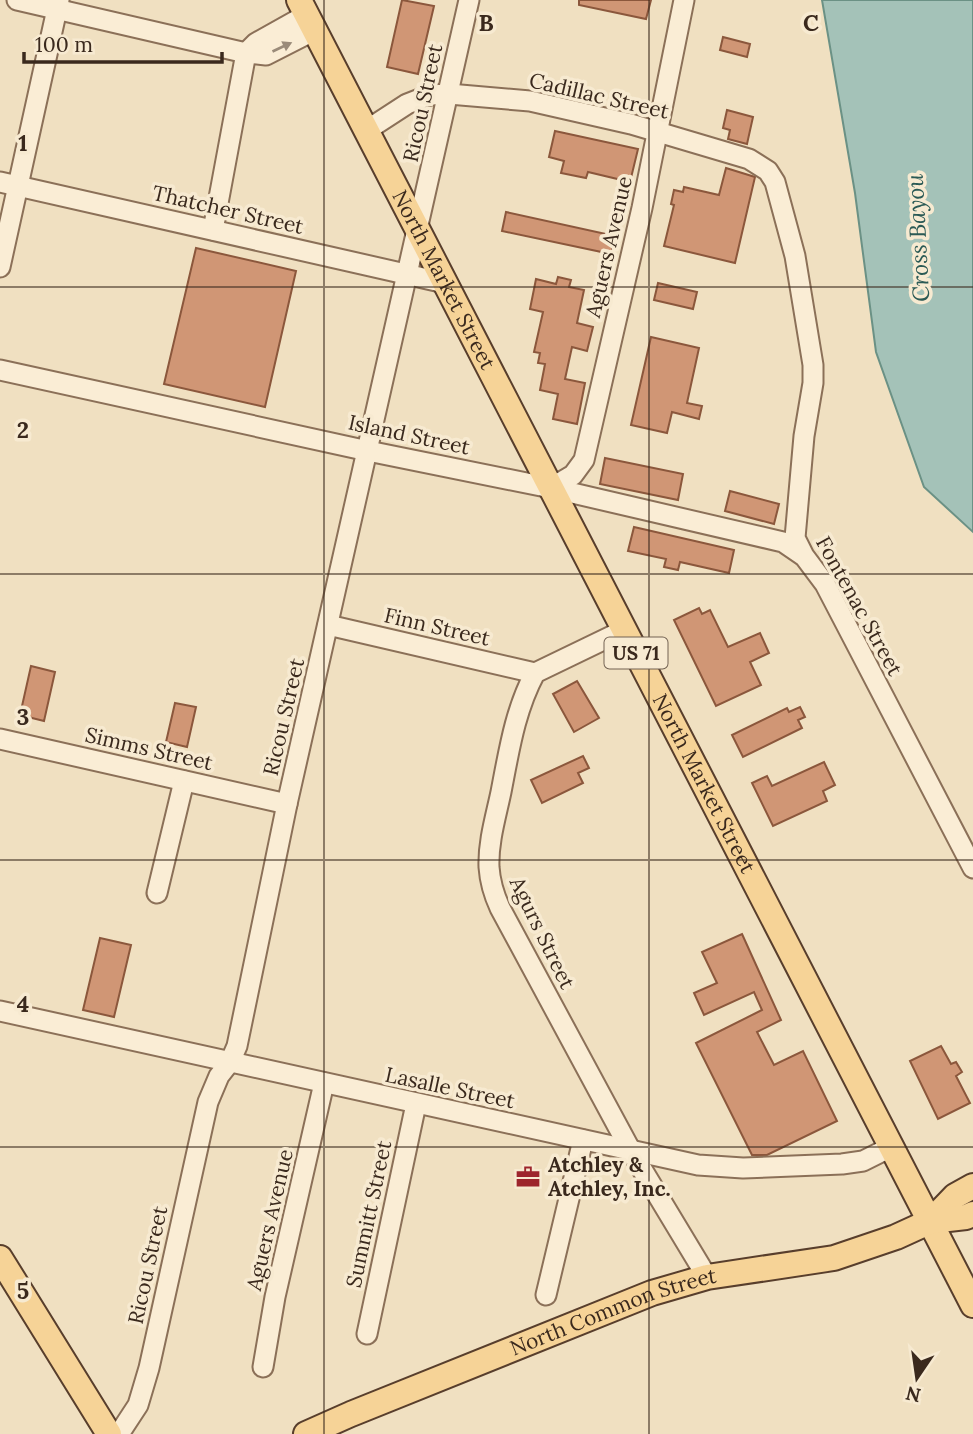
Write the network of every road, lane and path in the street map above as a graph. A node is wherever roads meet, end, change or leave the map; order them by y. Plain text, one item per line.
1 (17, 0) edge
2 (469, 0) edge
3 (684, 0) edge
4 (58, 5) edge
5 (307, 15) edge
6 (246, 53) junction
7 (449, 94) junction
8 (367, 130) junction
9 (657, 132) junction
10 (775, 182) joint
11 (9, 184) edge
12 (213, 230) junction
13 (419, 230) junction
14 (0, 267) edge
15 (408, 274) junction
16 (445, 283) junction
17 (0, 369) edge
18 (368, 451) junction
19 (551, 488) junction
20 (804, 556) junction
21 (328, 625) junction
22 (624, 630) junction
23 (535, 673) junction
24 (0, 739) edge
25 (184, 781) junction
26 (287, 804) junction
27 (973, 868) edge
28 (157, 893) dead end
29 (0, 1011) edge
30 (230, 1062) junction
31 (324, 1083) junction
32 (416, 1104) junction
33 (583, 1140) junction
34 (891, 1146) junction
35 (631, 1151) junction
36 (973, 1186) edge
37 (973, 1214) edge
38 (930, 1221) junction
39 (0, 1258) edge
40 (707, 1277) junction
41 (546, 1295) dead end
42 (973, 1306) edge
43 (367, 1335) dead end
44 (263, 1367) dead end
45 (109, 1434) edge
46 (119, 1434) edge
47 (306, 1434) edge

1 - 4 street
2 - 7 street, Ricou Street
3 - 9 street, Aguers Avenue
4 - 6 street
4 - 11 street
5 - 6 street
5 - 8 main road, North Market Street / US 71
6 - 12 street
7 - 8 street, Cadillac Street
7 - 9 street, Cadillac Street
7 - 13 street, Ricou Street
8 - 13 main road, North Market Street / US 71
9 - 10 street, Cadillac Street
9 - 19 street, Aguers Avenue
10 - 20 street, Fontenac Street
11 - 12 street, Thatcher Street
11 - 14 street
12 - 15 street, Thatcher Street
13 - 15 street, Ricou Street
13 - 16 main road, North Market Street / US 71
15 - 16 street, Thatcher Street
15 - 18 street, Ricou Street
16 - 19 main road, North Market Street / US 71
17 - 18 street, Island Street
18 - 19 street, Island Street
18 - 21 street, Ricou Street
19 - 20 street, Island Street
19 - 22 main road, North Market Street / US 71
20 - 27 street, Fontenac Street
21 - 23 street, Finn Street
21 - 26 street, Ricou Street
22 - 23 street
22 - 34 main road, North Market Street / US 71
23 - 35 street, Agurs Street
24 - 25 street, Simms Street
25 - 26 street, Simms Street
25 - 28 street
26 - 30 street, Ricou Street
29 - 30 street, Lasalle Street
30 - 31 street, Lasalle Street
30 - 46 street, Ricou Street
31 - 32 street, Lasalle Street
31 - 44 street, Aguers Avenue
32 - 33 street, Lasalle Street
32 - 43 street, Summitt Street
33 - 35 street, Lasalle Street
33 - 41 street
34 - 35 street, Lasalle Street
34 - 38 main road, North Market Street / US 71
35 - 40 street, Agurs Street
36 - 38 main road, North Common Street
37 - 38 main road, North Common Street
38 - 40 main road, North Common Street
38 - 42 main road, North Market Street / US 71
39 - 45 main road
40 - 47 main road, North Common Street

